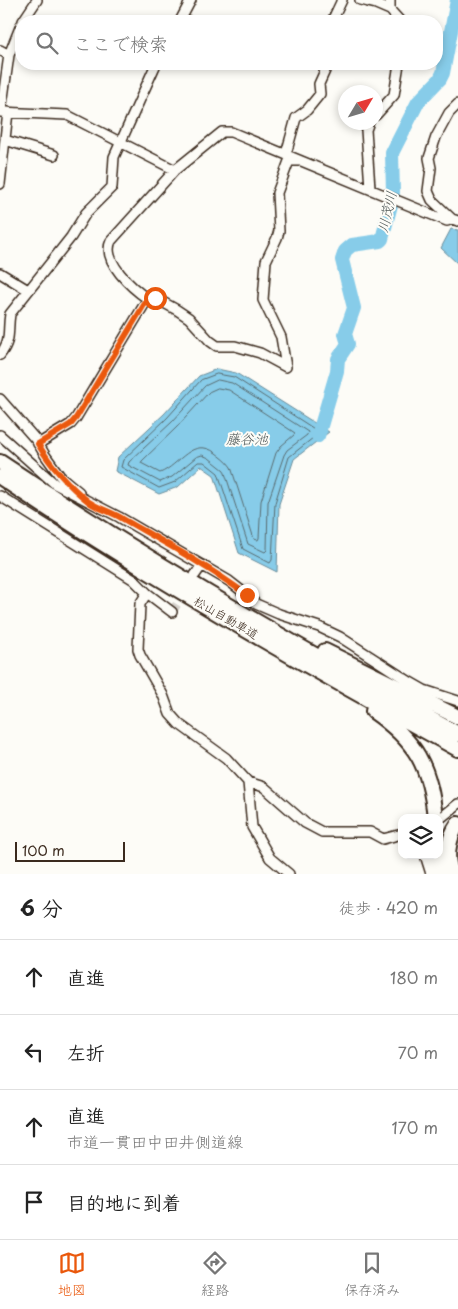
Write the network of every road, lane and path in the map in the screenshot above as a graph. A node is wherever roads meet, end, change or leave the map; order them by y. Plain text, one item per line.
1 (38, 0) edge
2 (191, 0) edge
3 (342, 0) edge
4 (360, 0) edge
5 (390, 0) edge
6 (390, 10) junction
7 (27, 15) edge
8 (183, 15) edge
9 (335, 15) edge
10 (395, 15) edge
11 (15, 40) edge
12 (0, 50) edge
13 (9, 55) junction
14 (153, 70) edge
15 (325, 70) edge
16 (398, 70) edge
17 (458, 104) edge
18 (383, 106) edge
19 (3, 112) edge
20 (366, 130) edge
21 (5, 140) junction
22 (121, 142) junction
23 (286, 154) junction
24 (54, 155) dead end
25 (304, 161) junction
26 (175, 170) junction
27 (0, 184) edge
28 (370, 188) junction
29 (455, 220) edge
30 (0, 273) edge
31 (28, 290) junction
32 (148, 299) junction
33 (0, 355) edge
34 (0, 399) edge
35 (0, 435) edge
36 (38, 444) junction
37 (0, 462) edge
38 (0, 477) edge
39 (0, 496) edge
40 (90, 503) junction
41 (202, 565) junction
42 (197, 582) junction
43 (147, 593) junction
44 (209, 609) junction
45 (172, 612) dead end
46 (458, 701) edge
47 (458, 717) edge
48 (458, 734) edge
49 (458, 749) edge
50 (248, 782) junction
51 (458, 804) edge
52 (437, 814) edge
53 (443, 814) edge
54 (458, 824) edge
55 (398, 835) edge
56 (426, 859) edge
57 (437, 859) edge
58 (289, 874) edge
59 (431, 874) edge
60 (441, 874) edge
61 (452, 874) edge

1 - 7 street
2 - 8 street
3 - 9 street
4 - 6 street
5 - 6 street
6 - 10 street
11 - 13 street
12 - 13 street
13 - 19 street
14 - 22 street
15 - 23 street
16 - 18 street
17 - 29 street
19 - 21 street
19 - 22 street
20 - 28 street
21 - 24 street
21 - 27 street
22 - 26 street
22 - 31 street
23 - 25 street
23 - 26 street
25 - 28 street
25 - 32 street
26 - 32 street
28 - 29 street
30 - 31 street
31 - 33 street
32 - 36 street
34 - 36 street
35 - 40 street
36 - 40 street
37 - 42 highway, 松山自動車道
38 - 44 highway, 松山自動車道
39 - 43 street
40 - 41 street
41 - 42 street
41 - 46 street
42 - 47 highway
42 - 48 highway, 松山自動車道
43 - 45 street
43 - 50 street
44 - 49 highway, 松山自動車道
44 - 52 highway
50 - 55 street
50 - 58 street
51 - 53 street
54 - 61 highway
56 - 59 street
57 - 60 highway

